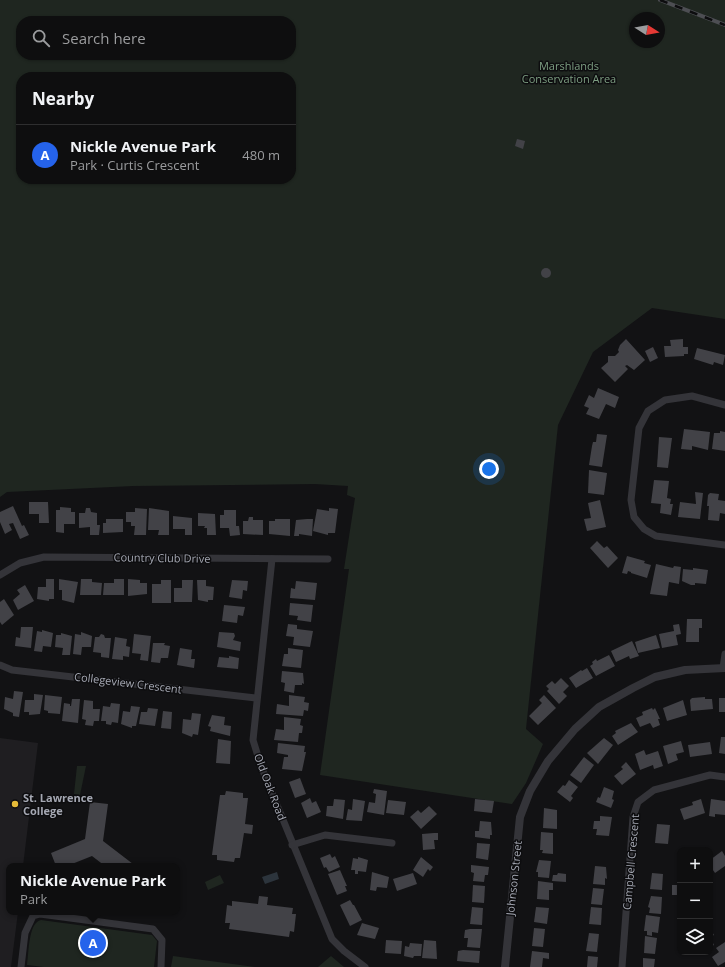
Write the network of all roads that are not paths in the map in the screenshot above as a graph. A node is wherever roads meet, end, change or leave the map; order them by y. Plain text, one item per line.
1 (725, 405) edge
2 (725, 545) edge
3 (272, 559) junction
4 (328, 560) dead end
5 (0, 575) edge
6 (725, 654) edge
7 (0, 665) edge
8 (724, 668) edge
9 (256, 698) junction
10 (725, 777) edge
11 (392, 843) dead end
12 (292, 845) junction
13 (36, 915) edge
14 (48, 915) edge
15 (21, 967) edge
16 (161, 967) edge
17 (365, 967) edge
18 (505, 967) edge
19 (622, 967) edge

1 - 2 street
3 - 4 street, Country Club Drive
3 - 5 street, Country Club Drive
3 - 9 street, Old Oak Road
6 - 8 street
7 - 9 street, Collegeview Crescent
8 - 18 street, Johnson Street
9 - 12 street, Old Oak Road
10 - 19 street, Campbell Crescent
11 - 12 street
12 - 17 street, Old Oak Road
13 - 15 street
14 - 16 street

